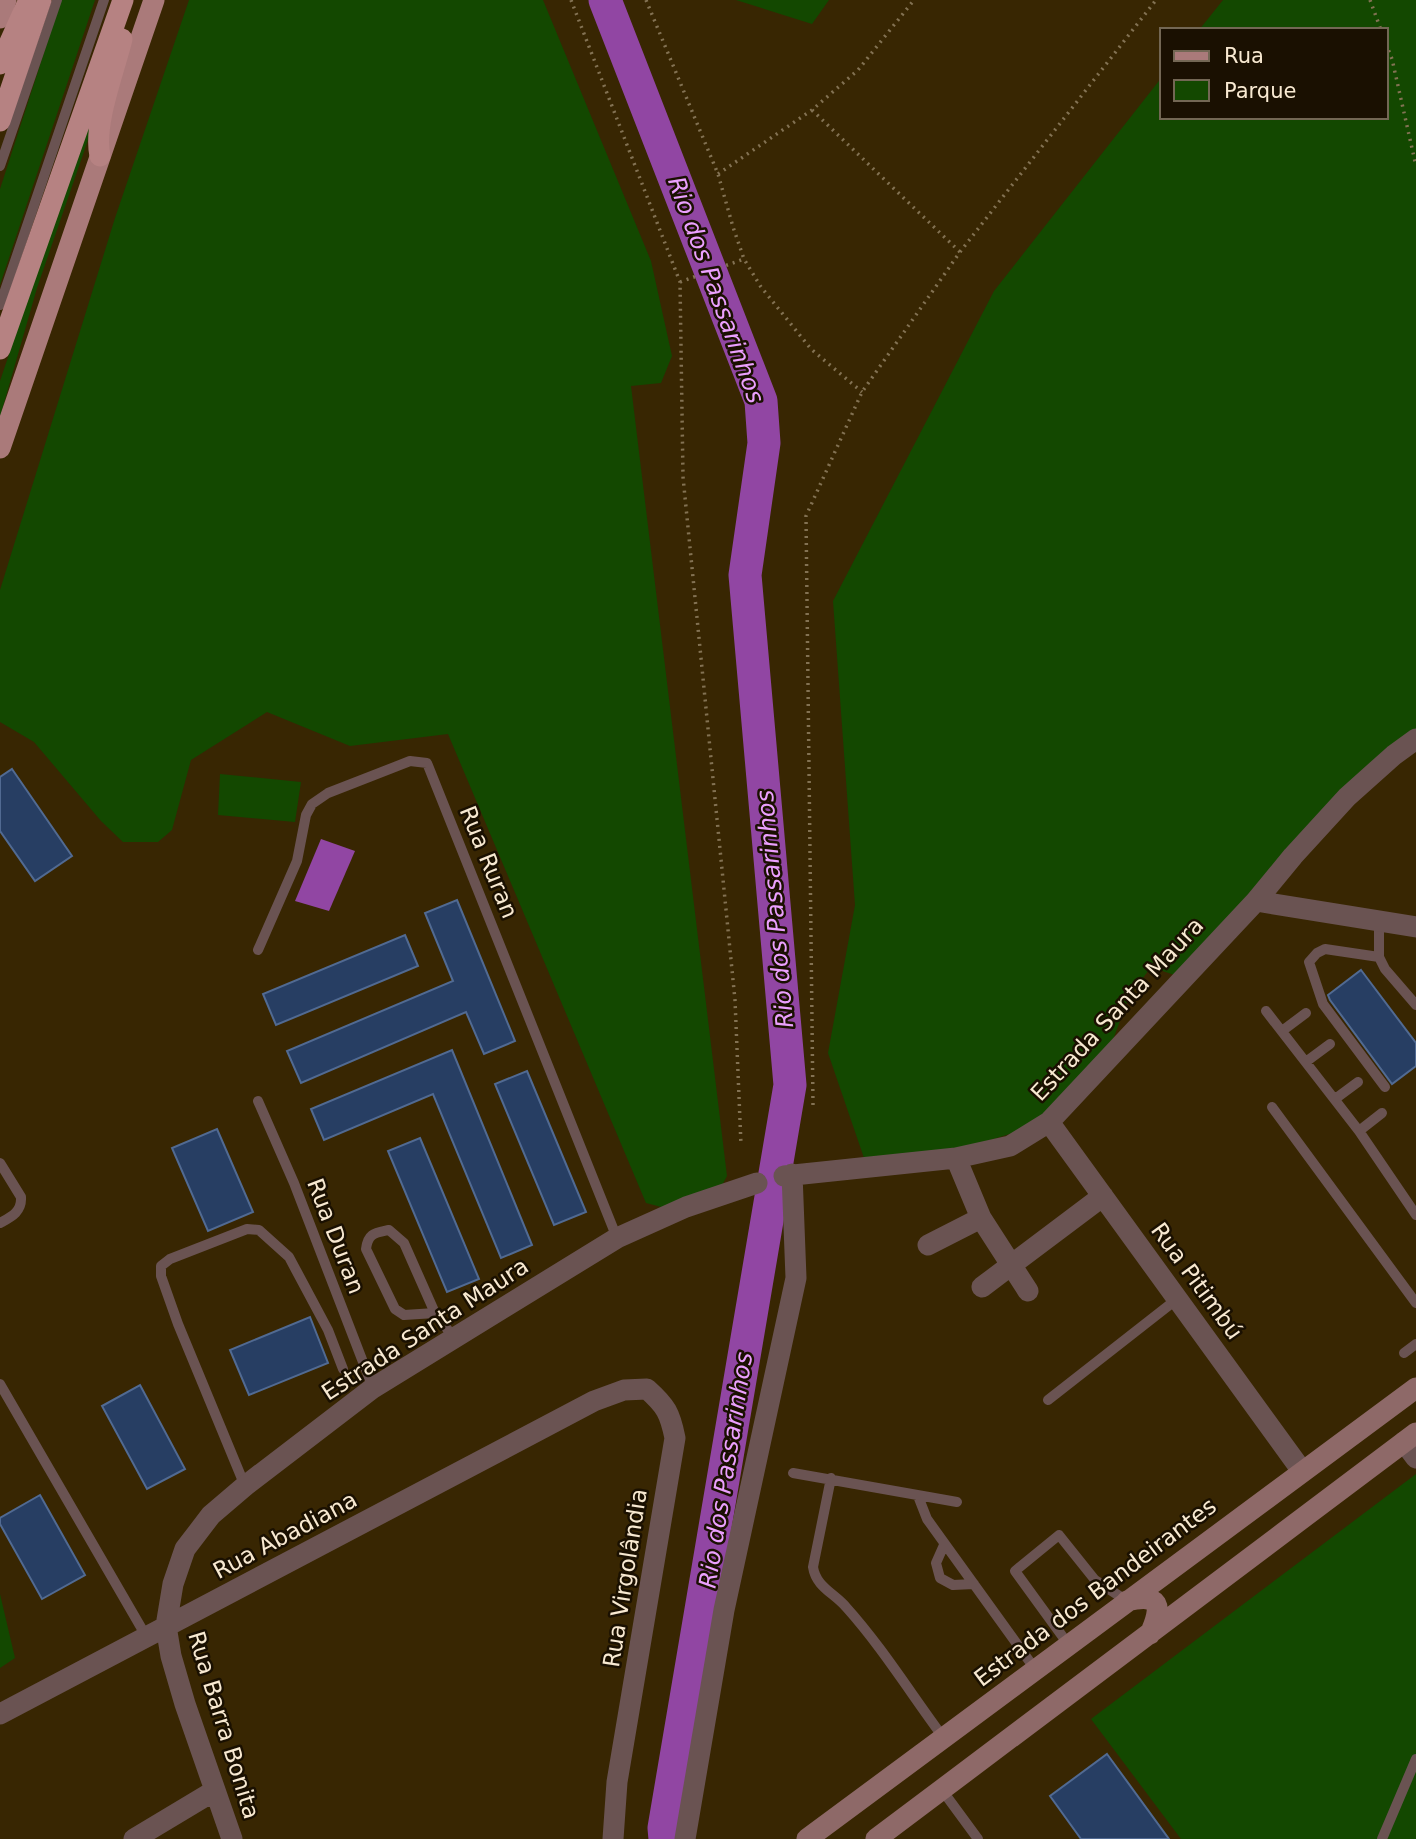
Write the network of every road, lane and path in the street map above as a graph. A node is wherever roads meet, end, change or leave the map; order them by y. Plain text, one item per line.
1 (6, 0) edge
2 (29, 0) edge
3 (41, 0) edge
4 (57, 0) edge
5 (104, 0) edge
6 (123, 0) edge
7 (132, 0) edge
8 (154, 0) edge
9 (571, 0) edge
10 (646, 0) edge
11 (914, 0) edge
12 (1156, 0) edge
13 (1370, 0) edge
14 (0, 18) edge
15 (1380, 28) edge
16 (1388, 49) edge
17 (0, 64) edge
18 (812, 110) junction
19 (0, 121) edge
20 (100, 156) junction
21 (0, 166) edge
22 (1416, 166) edge
23 (718, 174) junction
24 (960, 252) junction
25 (744, 259) junction
26 (680, 282) junction
27 (0, 305) edge
28 (0, 349) edge
29 (862, 393) junction
30 (0, 448) edge
31 (1416, 739) edge
32 (1256, 901) junction
33 (1379, 921) junction
34 (1416, 927) edge
35 (258, 950) dead end
36 (1379, 957) junction
37 (1416, 1005) edge
38 (1266, 1011) dead end
39 (1306, 1013) dead end
40 (1282, 1031) junction
41 (1331, 1044) dead end
42 (1307, 1061) junction
43 (1359, 1082) dead end
44 (1385, 1087) dead end
45 (1335, 1099) junction
46 (258, 1101) dead end
47 (813, 1105) dead end
48 (1272, 1107) dead end
49 (1382, 1113) dead end
50 (1049, 1122) junction
51 (1359, 1131) junction
52 (741, 1145) dead end
53 (956, 1158) junction
54 (0, 1163) edge
55 (757, 1183) dead end
56 (1103, 1196) junction
57 (1416, 1215) edge
58 (981, 1218) junction
59 (0, 1223) edge
60 (617, 1238) junction
61 (928, 1245) dead end
62 (1011, 1267) junction
63 (982, 1287) dead end
64 (1028, 1291) dead end
65 (1177, 1299) junction
66 (1416, 1303) edge
67 (435, 1314) junction
68 (454, 1338) junction
69 (1416, 1344) edge
70 (1404, 1353) dead end
71 (343, 1369) dead end
72 (0, 1384) edge
73 (373, 1388) junction
74 (1416, 1388) edge
75 (1048, 1400) dead end
76 (594, 1401) joint
77 (1412, 1445) edge
78 (1302, 1471) junction
79 (793, 1473) dead end
80 (831, 1478) junction
81 (244, 1486) junction
82 (918, 1496) junction
83 (957, 1502) dead end
84 (944, 1545) junction
85 (974, 1584) junction
86 (1127, 1601) junction
87 (166, 1626) junction
88 (1150, 1634) junction
89 (146, 1636) junction
90 (1068, 1644) junction
91 (1035, 1668) junction
92 (0, 1714) edge
93 (943, 1737) junction
94 (1416, 1759) edge
95 (942, 1790) junction
96 (214, 1791) junction
97 (134, 1839) edge
98 (232, 1839) edge
99 (613, 1839) edge
100 (685, 1839) edge
101 (807, 1839) edge
102 (876, 1839) edge
103 (978, 1839) edge
104 (1382, 1839) edge

1 - 14 main road
2 - 17 highway
3 - 19 highway
4 - 21 lane
5 - 27 lane
6 - 28 highway
7 - 20 highway
8 - 20 main road
9 - 26 path
10 - 23 path
11 - 18 path
12 - 24 path
13 - 15 path
16 - 22 path
18 - 23 path
18 - 24 path
20 - 30 main road
23 - 25 path
24 - 29 path
25 - 26 path
25 - 29 path
26 - 52 path
29 - 47 path
31 - 32 street, Estrada Santa Maura
32 - 33 street
32 - 50 street, Estrada Santa Maura
33 - 34 street
33 - 36 lane
35 - 60 lane, Rua Ruran
36 - 37 lane
36 - 44 lane
38 - 40 lane
39 - 40 lane
40 - 42 lane
41 - 42 lane
42 - 45 lane
43 - 45 lane
45 - 51 lane
46 - 73 lane, Rua Duran
48 - 66 lane
49 - 51 lane
50 - 53 street, Estrada Santa Maura
50 - 56 street, Rua Pitimbú
51 - 57 lane
53 - 58 street
53 - 100 street, Estrada Santa Maura
54 - 59 lane
55 - 60 street, Estrada Santa Maura
56 - 62 street
56 - 65 street, Rua Pitimbú
58 - 61 street
58 - 62 street
60 - 68 street, Estrada Santa Maura
62 - 63 street
62 - 64 street
65 - 75 lane
65 - 78 street, Rua Pitimbú
67 - 67 lane
67 - 68 lane
68 - 73 street, Estrada Santa Maura
69 - 70 lane
71 - 81 lane
72 - 89 lane
73 - 81 street, Estrada Santa Maura
74 - 78 main road, Estrada dos Bandeirantes
76 - 87 street, Rua Abadiana
76 - 99 street, Rua Virgolândia
77 - 88 main road
78 - 86 main road, Estrada dos Bandeirantes
79 - 80 lane
80 - 82 lane
80 - 93 lane
81 - 87 street, Estrada Santa Maura
82 - 83 lane
82 - 84 lane
84 - 85 lane
84 - 85 lane
85 - 91 lane
86 - 88 main road
86 - 90 main road, Estrada dos Bandeirantes
86 - 90 lane
87 - 89 street, Rua Abadiana
87 - 96 street, Rua Barra Bonita
88 - 95 main road
89 - 92 street, Rua Abadiana
90 - 91 main road, Estrada dos Bandeirantes
91 - 93 main road, Estrada dos Bandeirantes
93 - 101 main road, Estrada dos Bandeirantes
94 - 104 lane
95 - 102 main road
95 - 103 lane
96 - 97 street
96 - 98 street, Rua Barra Bonita

